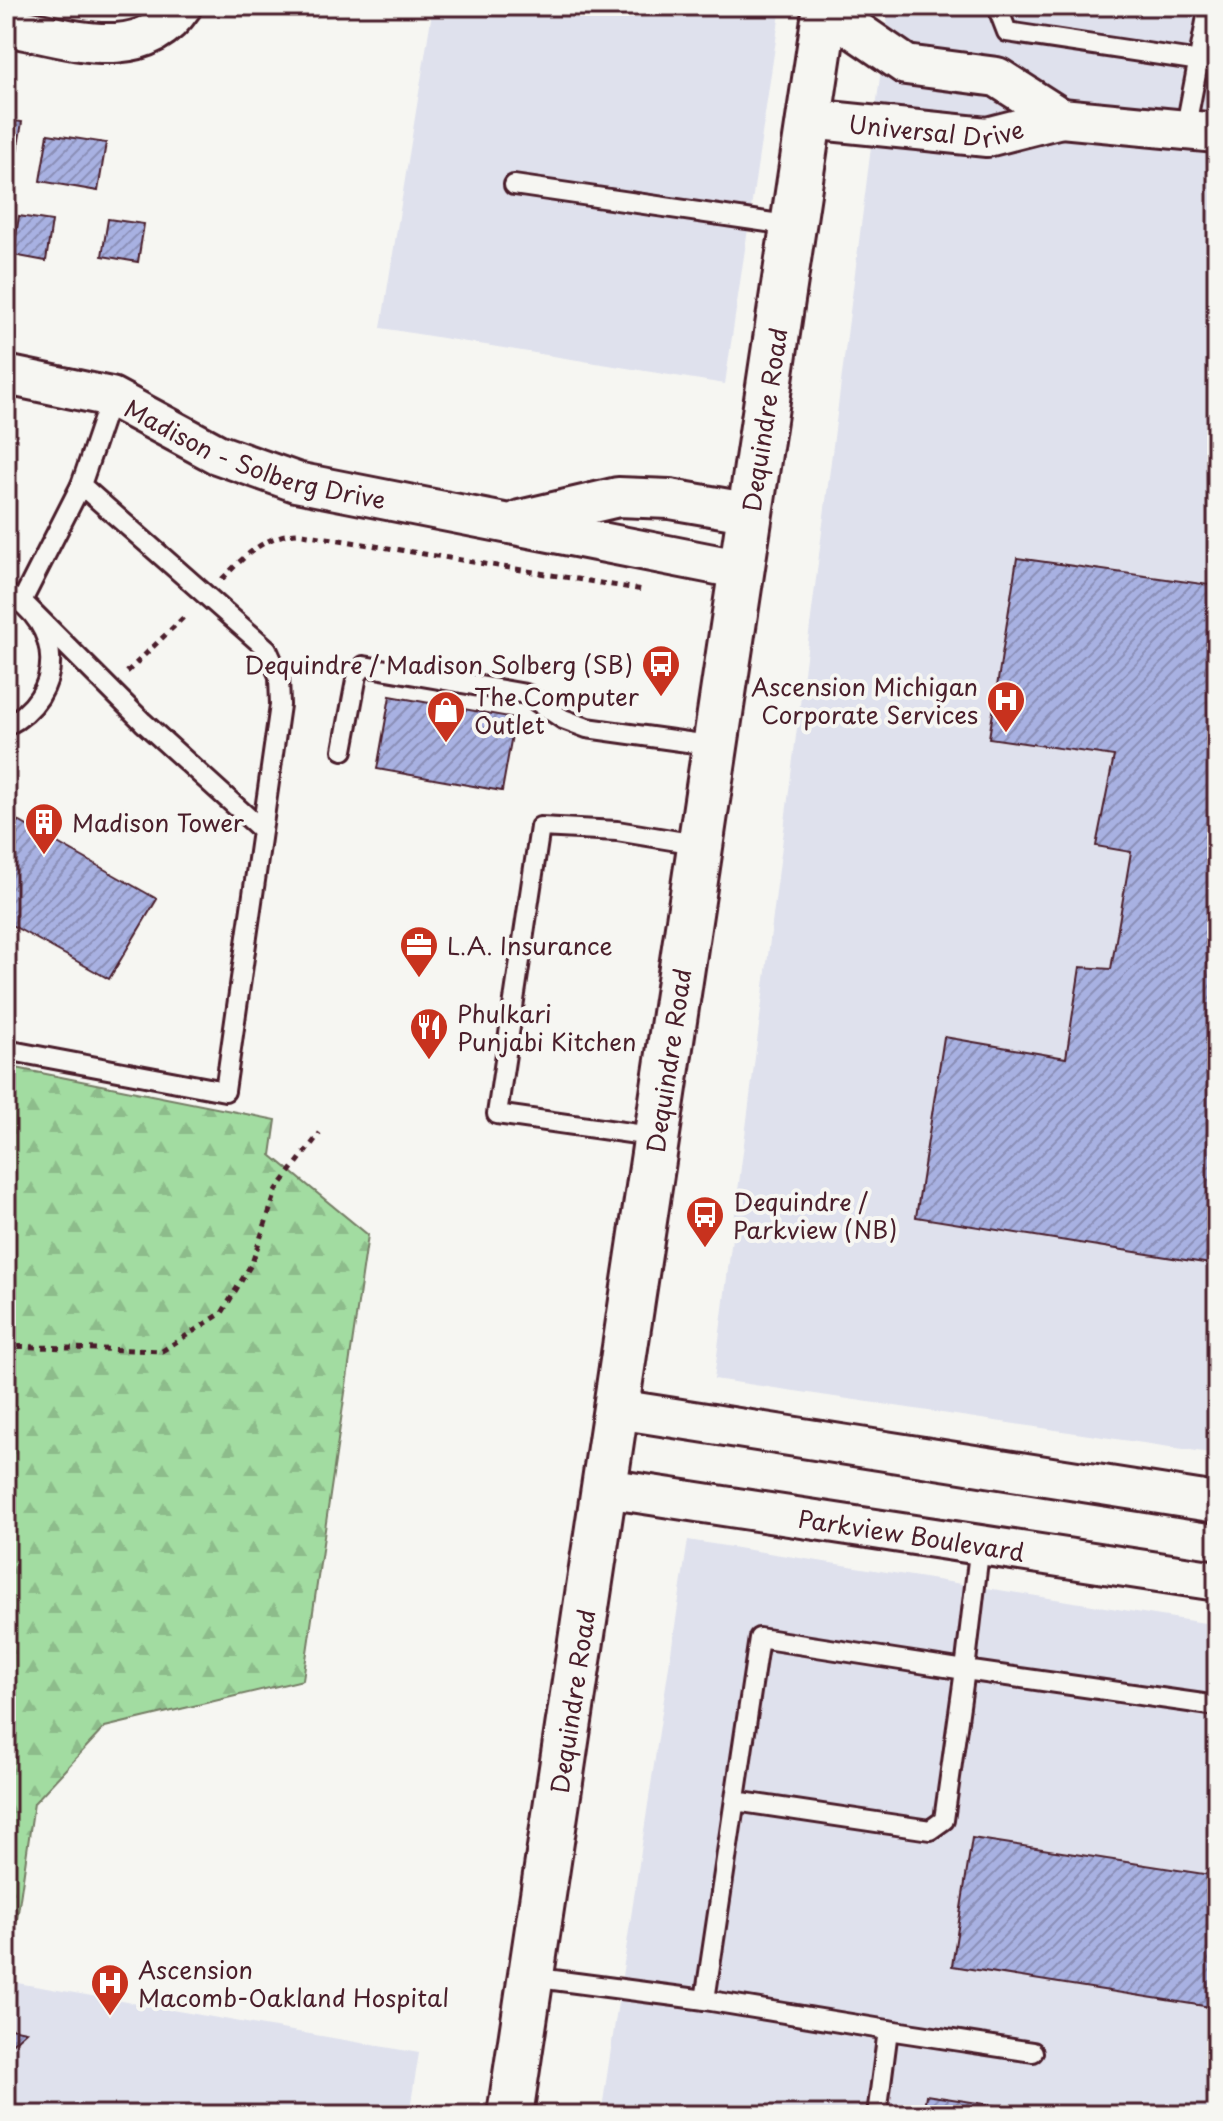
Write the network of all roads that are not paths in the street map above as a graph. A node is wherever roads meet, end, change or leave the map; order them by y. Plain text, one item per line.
1 (182, 6) edge
2 (997, 6) edge
3 (1209, 6) edge
4 (822, 8) edge
5 (6, 26) edge
6 (1200, 61) junction
7 (1061, 118) junction
8 (809, 119) junction
9 (1201, 132) edge
10 (514, 185) dead end
11 (794, 226) junction
12 (6, 375) edge
13 (111, 397) junction
14 (81, 485) junction
15 (752, 513) junction
16 (510, 523) junction
17 (743, 570) junction
18 (14, 597) edge
19 (6, 726) edge
20 (716, 746) junction
21 (343, 750) dead end
22 (262, 830) junction
23 (702, 845) junction
24 (6, 1050) edge
25 (658, 1137) junction
26 (617, 1409) junction
27 (605, 1488) junction
28 (1217, 1503) edge
29 (980, 1544) junction
30 (1217, 1581) edge
31 (965, 1670) junction
32 (1217, 1706) edge
33 (735, 1801) junction
34 (531, 1977) junction
35 (705, 2000) junction
36 (888, 2030) junction
37 (1033, 2052) dead end
38 (510, 2115) edge
39 (877, 2115) edge

1 - 5 street
2 - 6 lane
3 - 6 lane
4 - 7 street, Universal Drive
4 - 8 main road, Dequindre Road
6 - 9 lane
7 - 8 street, Universal Drive
7 - 9 street, Universal Drive
8 - 11 main road, Dequindre Road
10 - 11 lane
11 - 15 main road, Dequindre Road
12 - 13 street, Madison - Solberg Drive
13 - 14 lane
13 - 16 street, Madison - Solberg Drive
14 - 18 lane
14 - 22 lane
15 - 16 street, Madison - Solberg Drive
15 - 17 main road, Dequindre Road
16 - 17 street, Madison - Solberg Drive
17 - 20 main road, Dequindre Road
18 - 19 lane
18 - 22 lane
20 - 21 lane
20 - 23 main road, Dequindre Road
22 - 24 lane
23 - 25 main road, Dequindre Road
23 - 25 lane
25 - 26 main road, Dequindre Road
26 - 27 main road, Dequindre Road
26 - 28 street
27 - 29 street, Parkview Boulevard
27 - 34 main road, Dequindre Road
29 - 30 street, Parkview Boulevard
29 - 31 lane
31 - 32 lane
31 - 33 lane
31 - 33 lane
33 - 35 lane
34 - 35 lane
34 - 38 main road, Dequindre Road
35 - 36 lane
36 - 37 lane
36 - 39 lane

